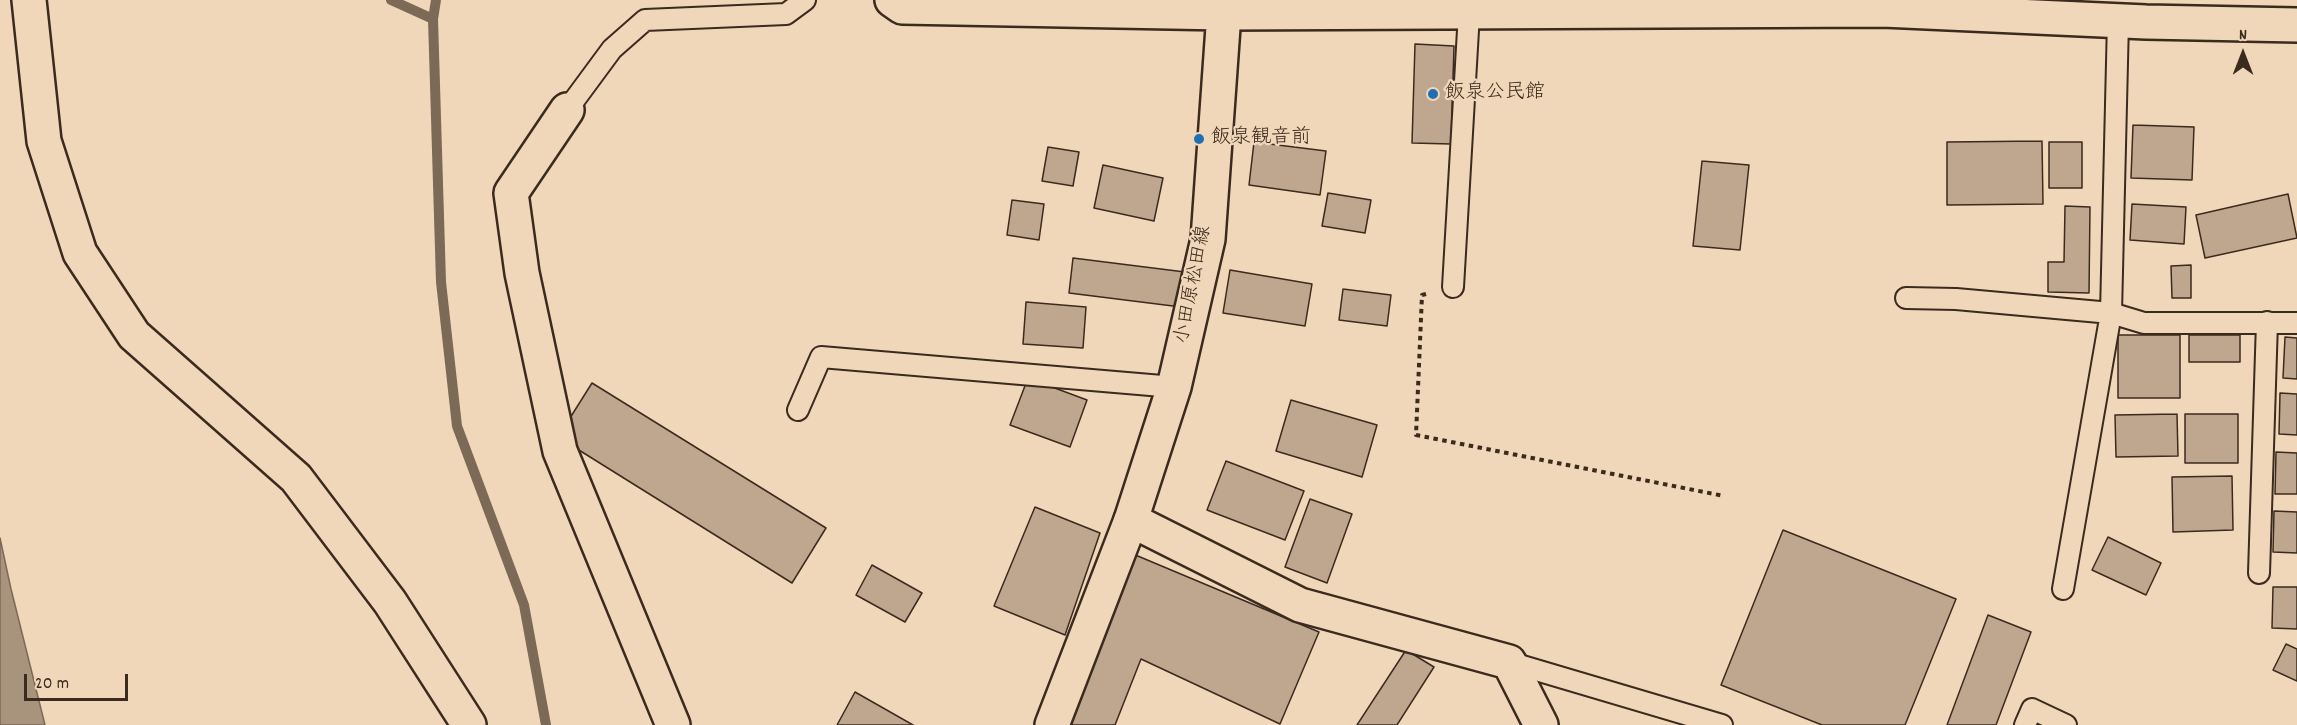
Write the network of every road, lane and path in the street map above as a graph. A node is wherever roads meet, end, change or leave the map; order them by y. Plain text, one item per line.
1 (29, 0) edge
2 (805, 0) edge
3 (892, 0) edge
4 (1883, 5) edge
5 (1224, 13) junction
6 (1469, 13) junction
7 (2137, 14) edge
8 (2297, 25) edge
9 (567, 110) joint
10 (1453, 286) joint
11 (1906, 298) dead end
12 (2110, 313) junction
13 (2266, 322) junction
14 (2297, 323) edge
15 (1174, 387) junction
16 (798, 410) dead end
17 (1724, 496) dead end
18 (1131, 520) junction
19 (2259, 573) dead end
20 (2063, 590) dead end
21 (1509, 662) junction
22 (468, 725) edge
23 (673, 725) edge
24 (1052, 725) edge
25 (1541, 725) edge
26 (1722, 725) edge
27 (2025, 725) edge
28 (2066, 725) edge

1 - 22 street
2 - 9 lane
3 - 5 street
4 - 6 street
4 - 7 street
5 - 6 street
5 - 15 street, 小田原松田線
6 - 10 lane
7 - 8 street
7 - 12 lane
9 - 23 street
10 - 17 path
11 - 12 lane
12 - 13 lane
12 - 20 lane
13 - 14 lane
13 - 19 lane
15 - 16 lane
15 - 18 street, 小田原松田線
18 - 21 street
18 - 24 street, 小田原松田線
21 - 25 street
21 - 26 lane
27 - 28 lane

